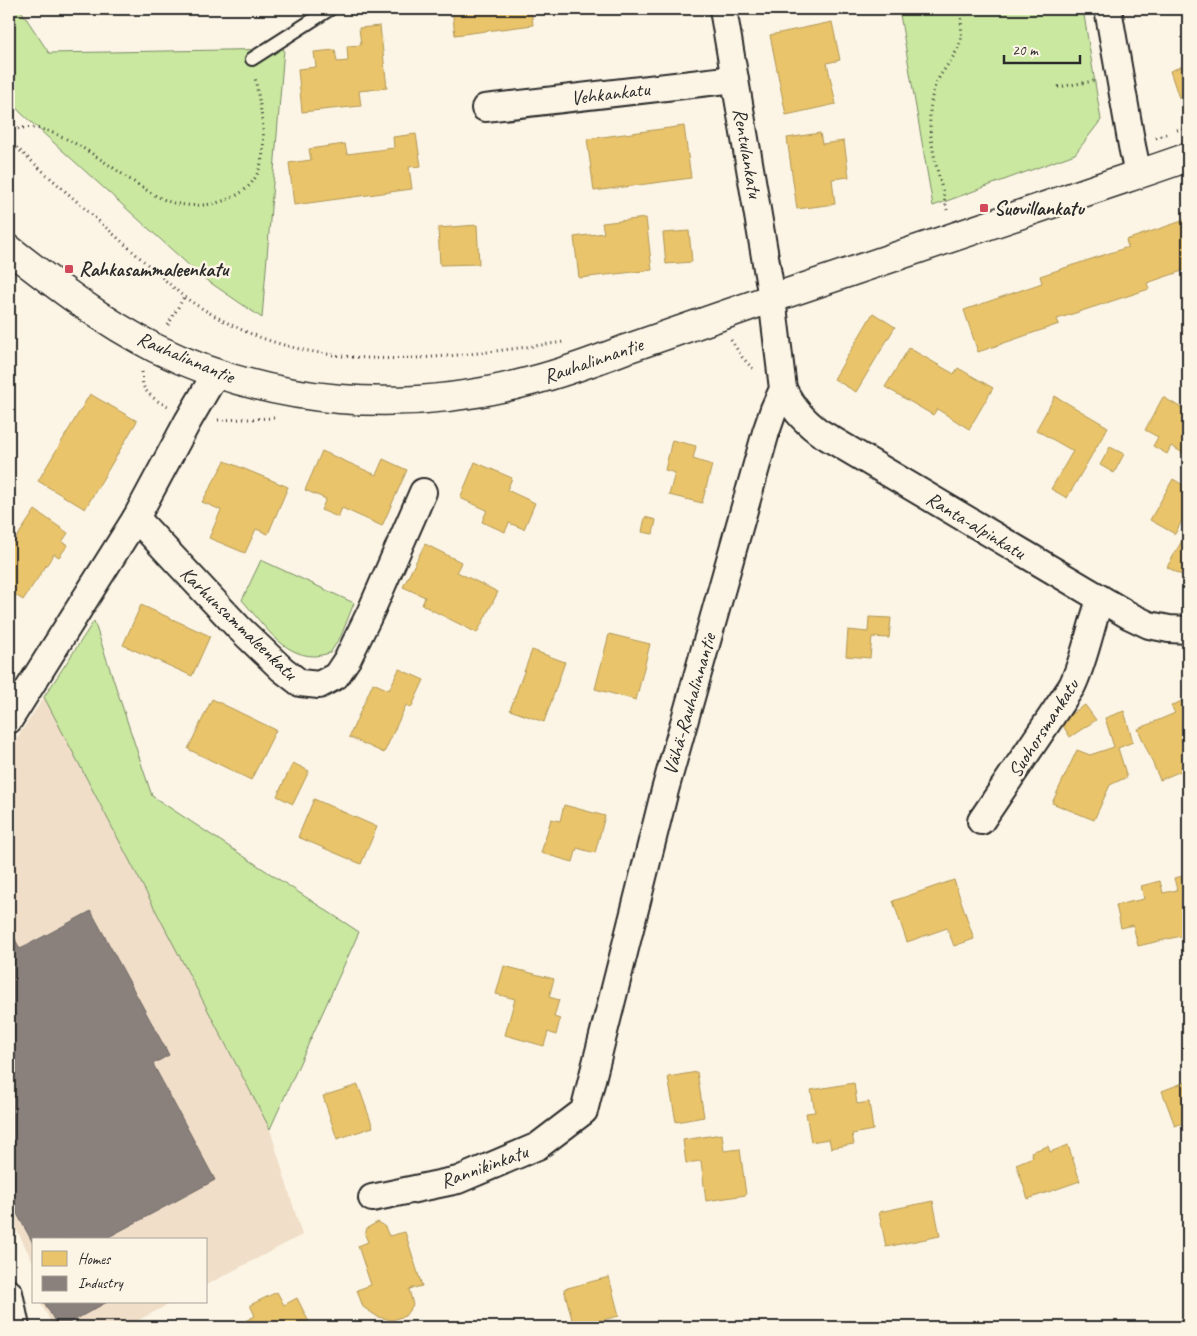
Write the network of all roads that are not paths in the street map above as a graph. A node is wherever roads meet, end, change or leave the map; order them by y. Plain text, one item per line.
1 (330, 9) edge
2 (723, 9) edge
3 (1108, 9) edge
4 (252, 59) road end
5 (735, 79) junction
6 (486, 108) dead end
7 (1188, 157) edge
8 (1138, 174) junction
9 (9, 249) edge
10 (772, 298) junction
11 (216, 373) junction
12 (783, 389) junction
13 (423, 492) dead end
14 (136, 518) junction
15 (1100, 600) junction
16 (1188, 630) edge
17 (9, 720) edge
18 (981, 821) dead end
19 (584, 1111) joint
20 (372, 1198) dead end
21 (9, 1293) edge
22 (16, 1327) edge

1 - 4 lane
2 - 5 street, Rentulankatu
3 - 8 street
5 - 6 street, Vehkankatu
5 - 10 street, Rentulankatu
7 - 8 street, Rauhalinnantie
8 - 10 street, Rauhalinnantie
9 - 11 street, Rauhalinnantie
10 - 11 street, Rauhalinnantie
10 - 12 street
11 - 14 street
12 - 15 street, Ranta-alpinkatu
12 - 19 street, Vähä-Rauhalinnantie
13 - 14 street, Karhunsammaleenkatu
14 - 17 street
15 - 16 street, Ranta-alpinkatu
15 - 18 street, Suohorsmankatu
19 - 20 street, Rannikinkatu
21 - 22 street

